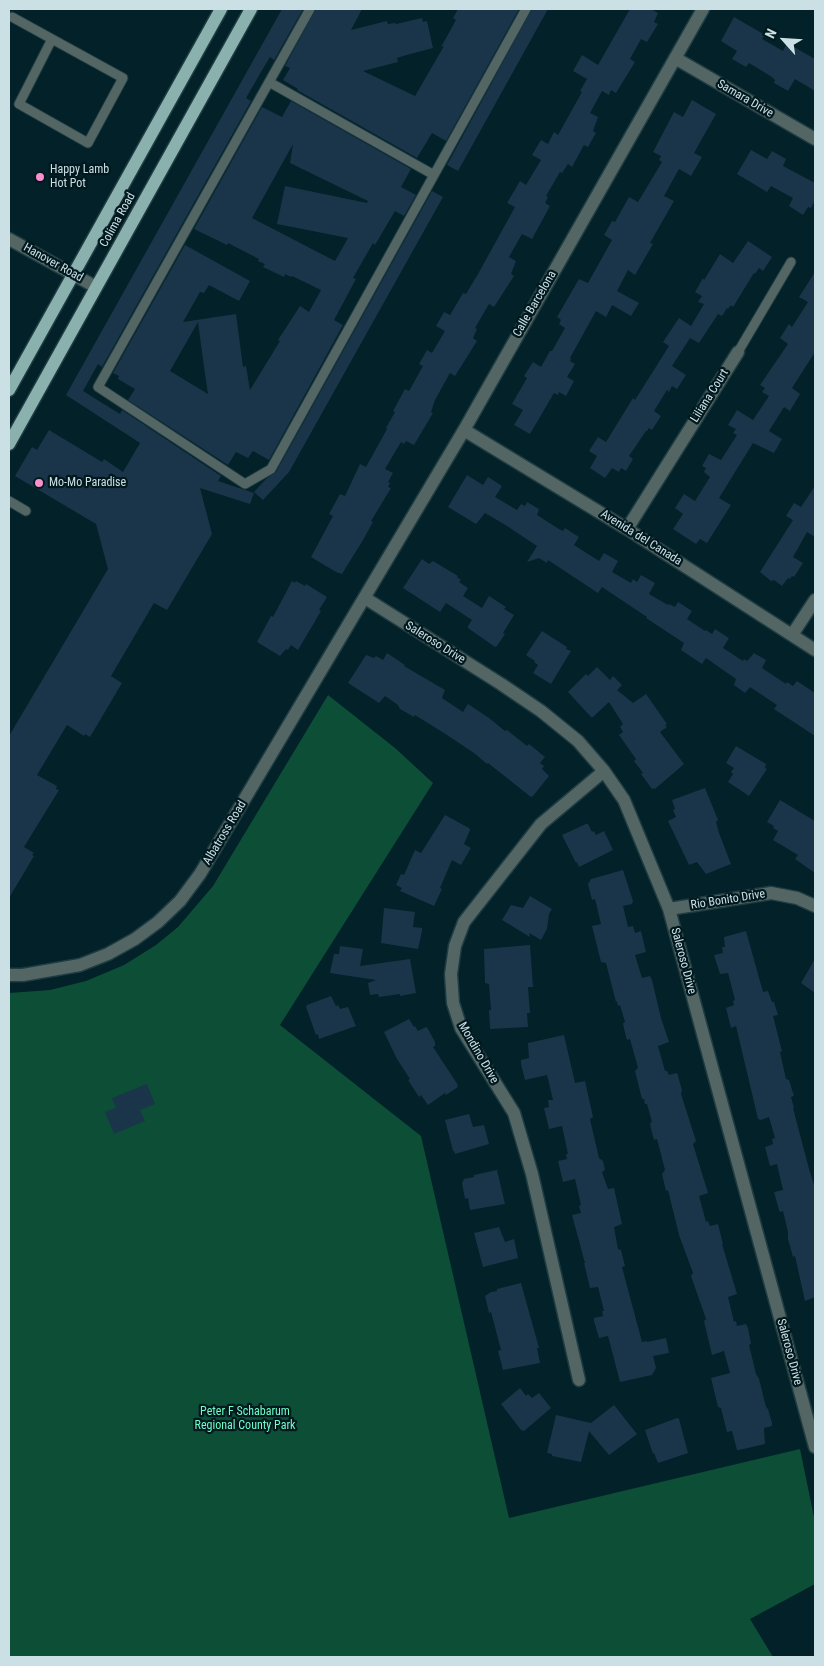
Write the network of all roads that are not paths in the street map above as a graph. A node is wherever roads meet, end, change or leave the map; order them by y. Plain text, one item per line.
1 (221, 9) edge
2 (251, 9) edge
3 (310, 9) edge
4 (526, 9) edge
5 (703, 9) edge
6 (12, 17) dead end
7 (52, 39) junction
8 (675, 58) junction
9 (269, 82) junction
10 (815, 139) edge
11 (434, 175) junction
12 (9, 239) edge
13 (791, 262) dead end
14 (73, 274) junction
15 (96, 287) junction
16 (738, 352) joint
17 (9, 390) edge
18 (464, 430) junction
19 (9, 444) edge
20 (9, 501) edge
21 (26, 511) dead end
22 (627, 529) junction
23 (365, 598) junction
24 (815, 600) edge
25 (792, 635) junction
26 (815, 650) edge
27 (604, 771) junction
28 (815, 906) edge
29 (669, 909) junction
30 (9, 975) edge
31 (579, 1380) dead end
32 (815, 1447) edge

1 - 14 main road, Colima Road
2 - 15 main road, Colima Road
3 - 9 lane
4 - 11 lane
5 - 8 street, Calle Barcelona
6 - 7 lane
7 - 7 lane
8 - 10 street, Samara Drive
8 - 18 street, Calle Barcelona
9 - 11 lane
9 - 11 lane
12 - 14 street, Hanover Road
13 - 16 lane, Liliana Court
14 - 15 street, Hanover Road
14 - 17 main road, Colima Road
15 - 19 main road, Colima Road
16 - 22 street, Liliana Court
18 - 22 street, Avenida del Canada
18 - 23 street, Calle Barcelona
20 - 21 lane
22 - 25 street, Avenida del Canada
23 - 27 street, Saleroso Drive
23 - 30 street, Albatross Road
24 - 25 street
25 - 26 street, Avenida del Canada
27 - 29 street, Saleroso Drive
27 - 31 street, Mondino Drive
28 - 29 street, Rio Bonito Drive
29 - 32 street, Saleroso Drive

